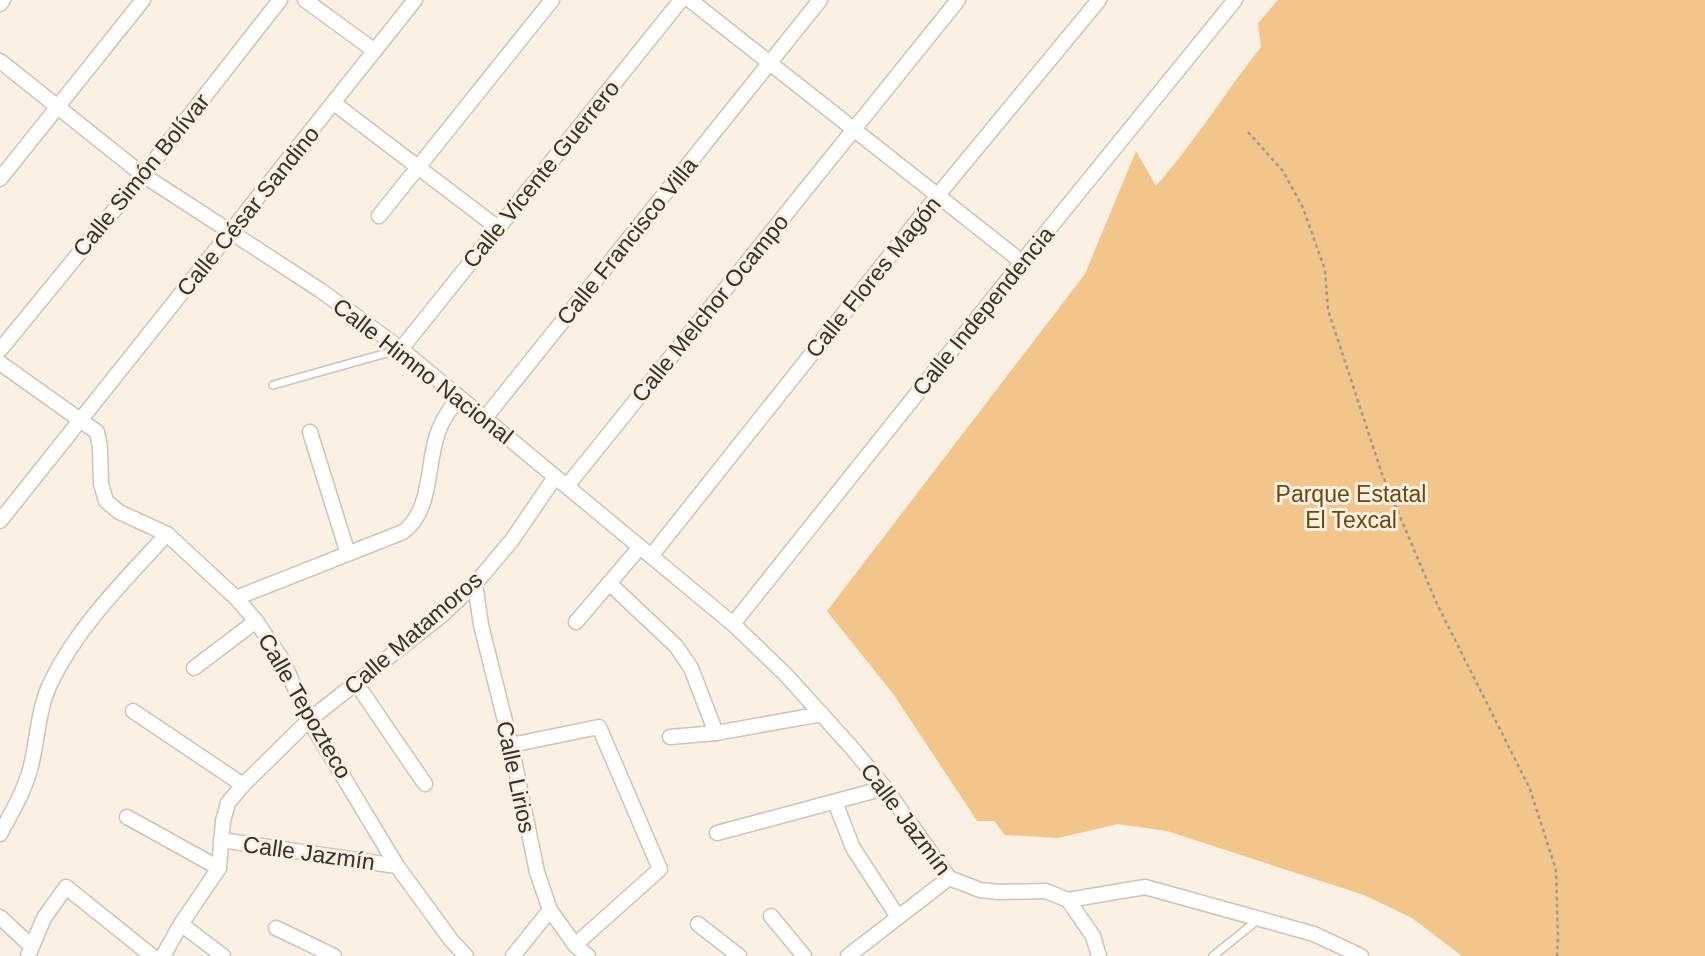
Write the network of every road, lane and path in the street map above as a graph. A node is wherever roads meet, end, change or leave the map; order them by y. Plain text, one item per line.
1 (143, 0) edge
2 (280, 0) edge
3 (305, 0) edge
4 (415, 0) edge
5 (552, 0) edge
6 (681, 0) edge
7 (690, 0) edge
8 (820, 0) edge
9 (958, 0) edge
10 (1099, 0) edge
11 (1235, 0) edge
12 (375, 51) junction
13 (0, 61) edge
14 (769, 64) junction
15 (335, 104) junction
16 (58, 107) junction
17 (854, 130) junction
18 (1248, 132) dead end
19 (417, 167) junction
20 (143, 175) junction
21 (0, 179) edge
22 (938, 195) junction
23 (379, 216) dead end
24 (498, 228) junction
25 (230, 233) junction
26 (1022, 262) junction
27 (0, 349) edge
28 (401, 349) junction
29 (0, 363) edge
30 (274, 385) dead end
31 (459, 397) junction
32 (485, 418) junction
33 (80, 420) junction
34 (310, 432) dead end
35 (561, 482) junction
36 (0, 521) edge
37 (167, 534) junction
38 (645, 552) junction
39 (348, 554) junction
40 (609, 583) junction
41 (475, 584) junction
42 (236, 598) junction
43 (256, 621) junction
44 (576, 622) dead end
45 (733, 624) junction
46 (194, 668) dead end
47 (356, 683) junction
48 (134, 711) dead end
49 (821, 713) junction
50 (309, 720) junction
51 (716, 733) junction
52 (670, 737) dead end
53 (510, 745) junction
54 (425, 784) dead end
55 (243, 785) junction
56 (885, 788) junction
57 (835, 802) junction
58 (127, 817) dead end
59 (717, 832) dead end
60 (0, 834) edge
61 (220, 840) junction
62 (397, 866) junction
63 (219, 868) junction
64 (949, 878) junction
65 (1069, 900) junction
66 (550, 910) junction
67 (771, 916) dead end
68 (898, 917) junction
69 (0, 918) edge
70 (1260, 919) junction
71 (181, 924) junction
72 (698, 924) dead end
73 (276, 928) dead end
74 (576, 945) junction
75 (30, 951) edge
76 (152, 956) edge
77 (163, 956) edge
78 (223, 956) edge
79 (334, 956) edge
80 (466, 956) edge
81 (513, 956) edge
82 (587, 956) edge
83 (738, 956) edge
84 (804, 956) edge
85 (848, 956) edge
86 (1099, 956) edge
87 (1213, 956) edge
88 (1361, 956) edge
89 (1557, 956) edge

1 - 16 street
2 - 20 street, Calle Simón Bolívar
3 - 12 street
4 - 12 street, Calle César Sandino
5 - 19 street
6 - 24 street, Calle Vicente Guerrero
7 - 14 street
8 - 14 street, Calle Francisco Villa
9 - 17 street, Calle Melchor Ocampo
10 - 22 street, Calle Flores Magón
11 - 26 street, Calle Independencia
12 - 15 street, Calle César Sandino
13 - 16 street, Calle Himno Nacional
14 - 17 street
14 - 32 street, Calle Francisco Villa
15 - 19 street
15 - 25 street, Calle César Sandino
16 - 20 street, Calle Himno Nacional
16 - 21 street
17 - 22 street
17 - 35 street, Calle Melchor Ocampo
18 - 89 path
19 - 23 street
19 - 24 street
20 - 25 street, Calle Himno Nacional
20 - 27 street, Calle Simón Bolívar
22 - 26 street
22 - 38 street, Calle Flores Magón
24 - 28 street, Calle Vicente Guerrero
25 - 28 street, Calle Himno Nacional
25 - 33 street, Calle César Sandino
26 - 45 street, Calle Independencia
28 - 30 lane
28 - 31 street, Calle Himno Nacional
29 - 33 street
31 - 32 street, Calle Himno Nacional
31 - 39 street
32 - 35 street, Calle Himno Nacional
33 - 36 street, Calle César Sandino
33 - 37 street, Calle Tepozteco
34 - 39 street
35 - 38 street, Calle Himno Nacional
35 - 41 street, Calle Matamoros
37 - 42 street, Calle Tepozteco
37 - 60 street
38 - 40 street, Calle Flores Magón
38 - 45 street, Calle Himno Nacional
39 - 42 street
40 - 44 street, Calle Flores Magón
40 - 51 street
41 - 47 street, Calle Matamoros
41 - 53 street, Calle Lirios
42 - 43 street, Calle Tepozteco
43 - 46 street
43 - 50 street, Calle Tepozteco
45 - 49 street, Calle Himno Nacional
47 - 50 street, Calle Matamoros
47 - 54 street
48 - 55 street
49 - 51 street
49 - 56 street, Calle Jazmín
50 - 55 street, Calle Matamoros
50 - 62 street, Calle Tepozteco
51 - 52 street
53 - 66 street, Calle Lirios
53 - 74 street
55 - 61 street, Calle Matamoros
56 - 57 street
56 - 64 street, Calle Jazmín
57 - 59 street
57 - 68 street
58 - 63 street
61 - 62 street, Calle Jazmín
61 - 63 street, Calle Matamoros
62 - 80 street, Calle Tepozteco
63 - 71 street
64 - 65 street, Calle Jazmín
64 - 68 street
65 - 70 street
65 - 86 street
66 - 74 street, Calle Lirios
66 - 81 street
67 - 84 street
68 - 85 street
69 - 75 street
70 - 87 lane
70 - 88 street
71 - 77 street
71 - 78 street
72 - 83 street
73 - 79 street
74 - 82 street, Calle Lirios
75 - 76 street

